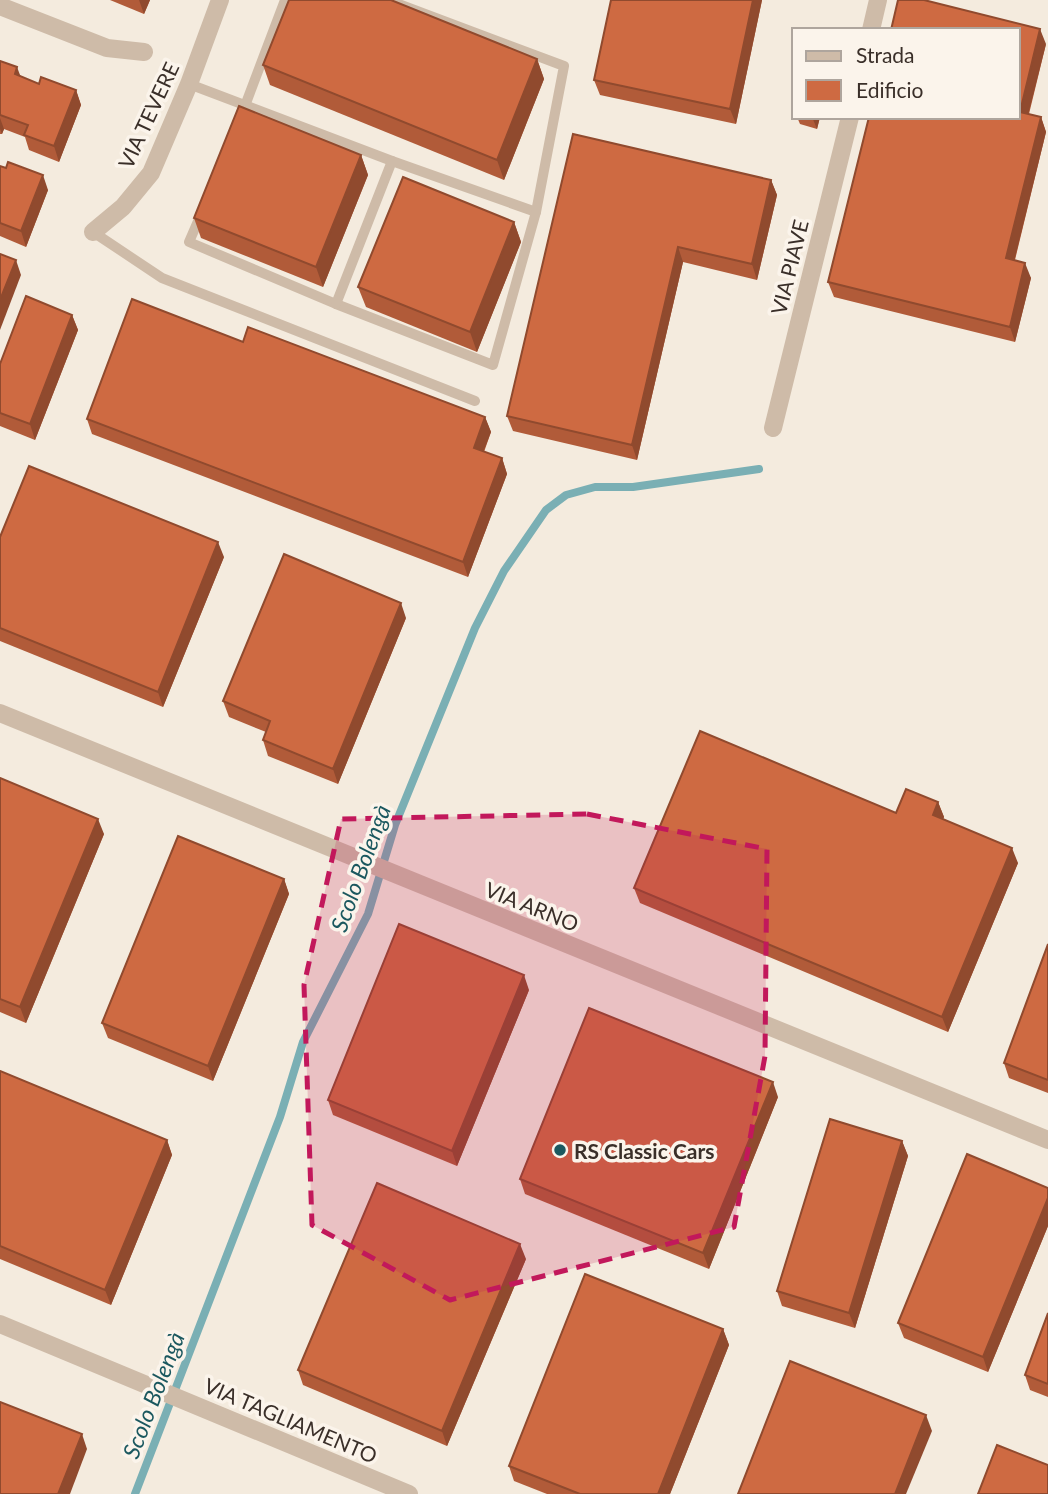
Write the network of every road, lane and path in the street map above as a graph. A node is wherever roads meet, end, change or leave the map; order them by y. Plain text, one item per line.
1 (220, 0) edge
2 (285, 0) edge
3 (388, 0) edge
4 (878, 0) edge
5 (0, 6) edge
6 (871, 28) edge
7 (144, 52) dead end
8 (189, 84) junction
9 (246, 106) junction
10 (850, 119) edge
11 (236, 131) edge
12 (391, 161) junction
13 (204, 205) edge
14 (536, 212) junction
15 (93, 232) joint
16 (336, 304) junction
17 (475, 401) dead end
18 (773, 428) dead end
19 (0, 713) edge
20 (1048, 1140) edge
21 (0, 1324) edge
22 (409, 1494) edge

1 - 8 street, VIA TEVERE
2 - 9 lane
3 - 14 lane
4 - 6 street
5 - 7 street
8 - 9 lane
8 - 15 street, VIA TEVERE
9 - 11 lane
9 - 12 lane
10 - 18 street, VIA PIAVE
12 - 14 lane
12 - 16 lane
13 - 16 lane
14 - 16 lane
15 - 17 lane
19 - 20 street, VIA ARNO
21 - 22 street, VIA TAGLIAMENTO

